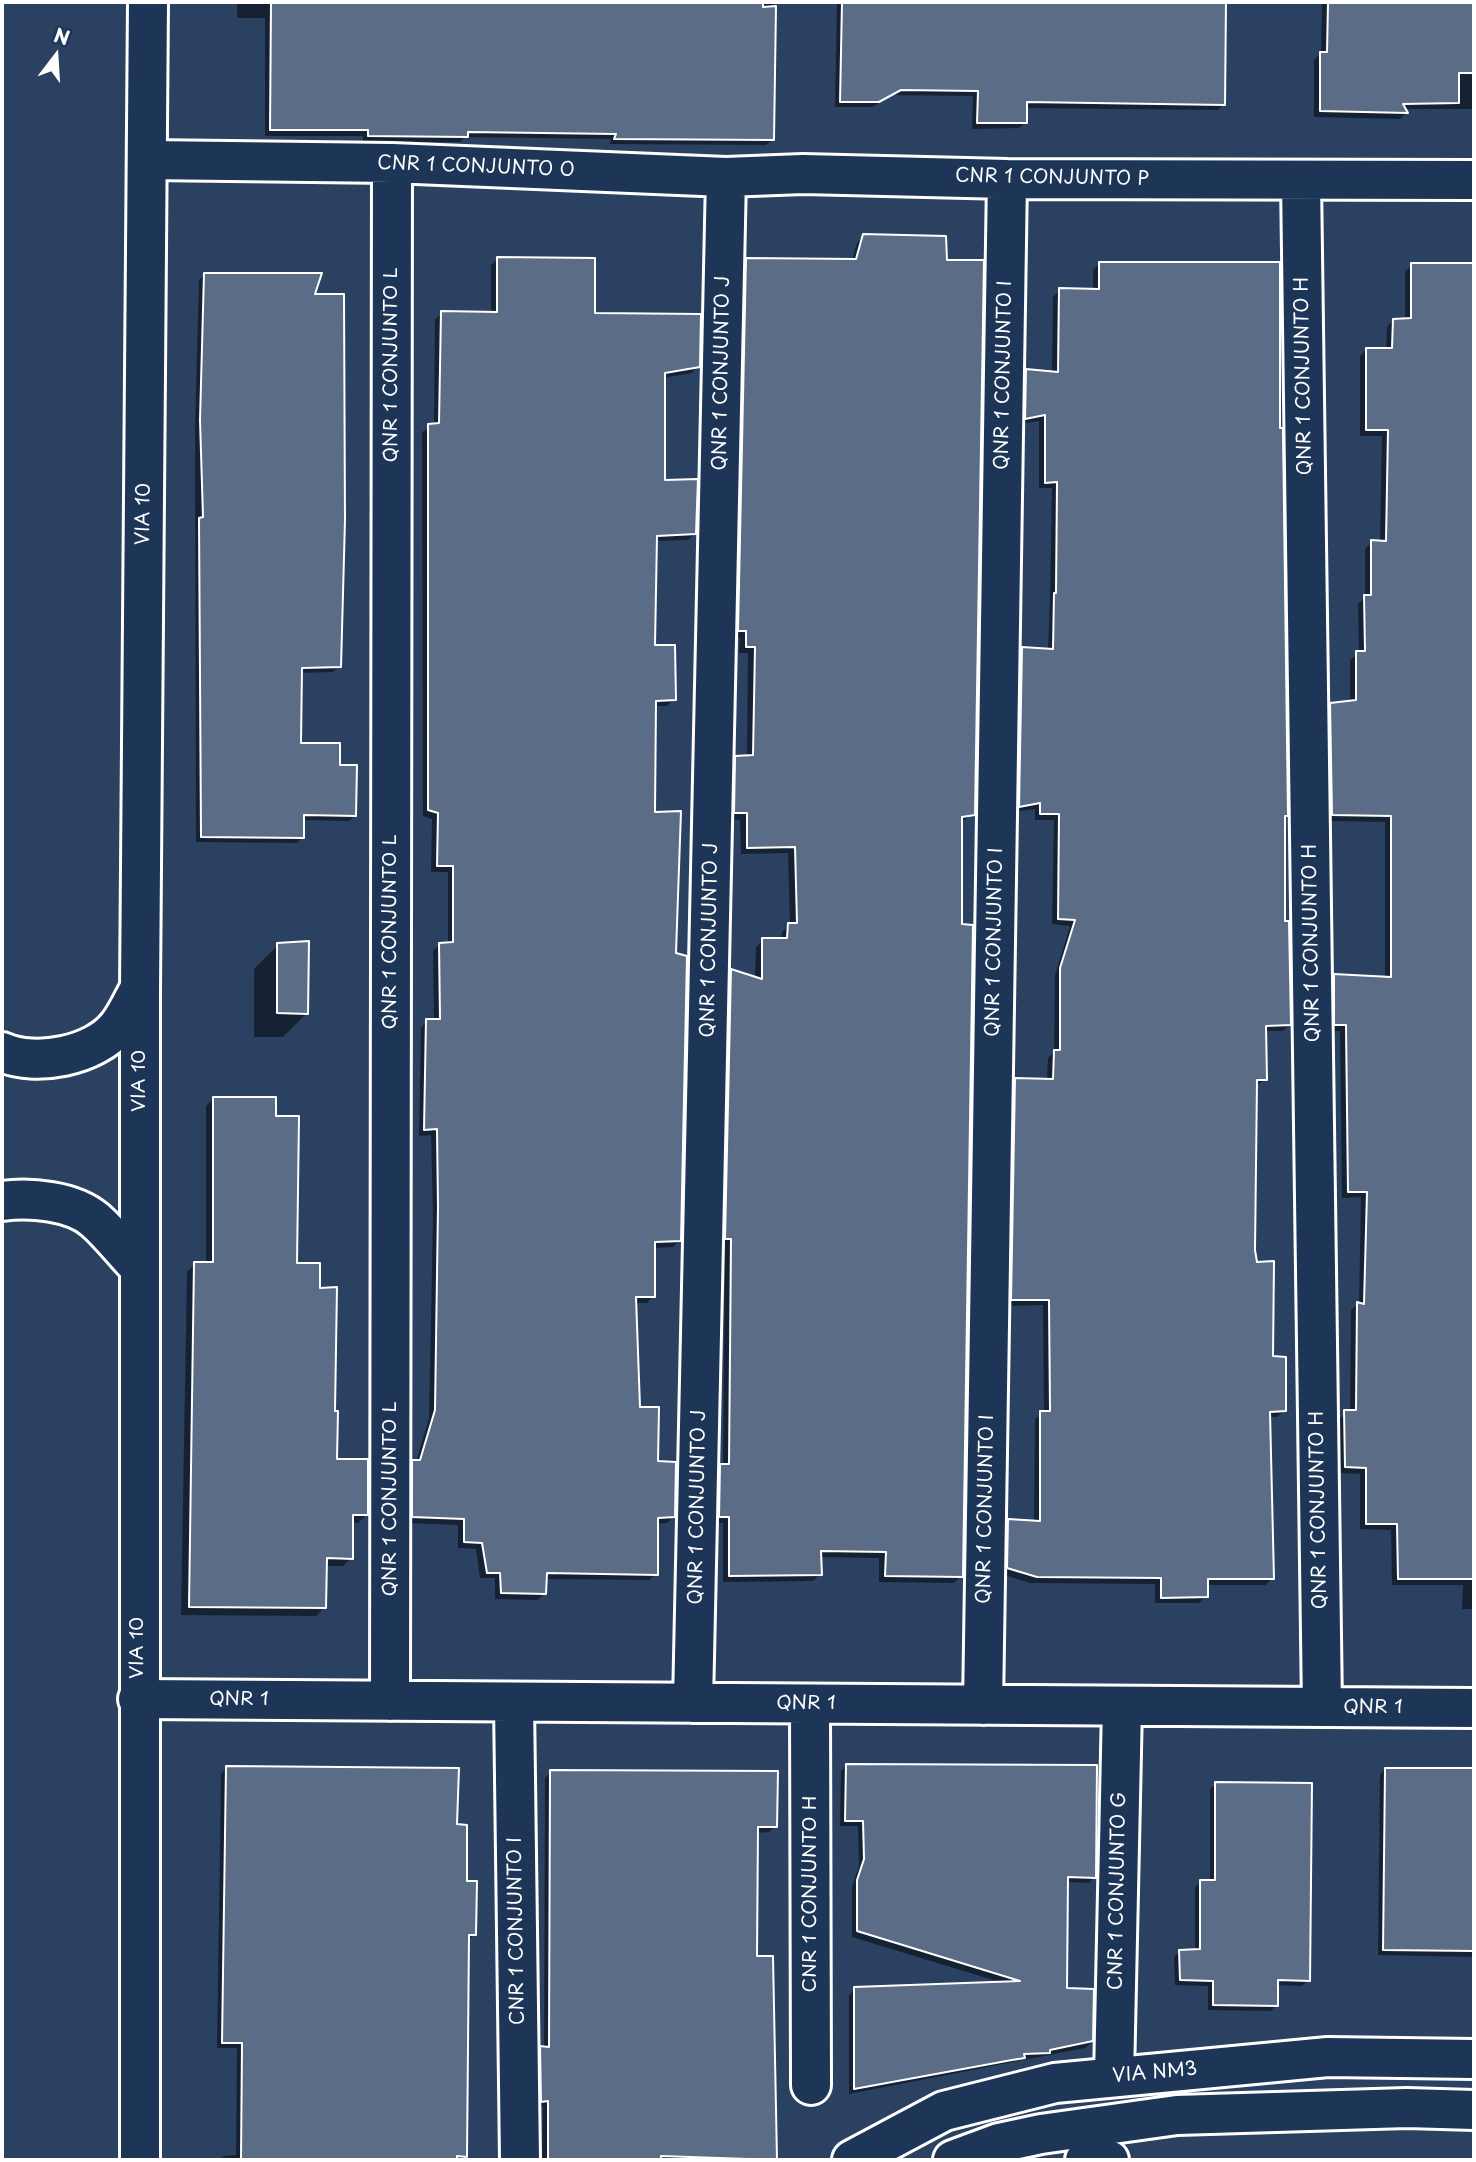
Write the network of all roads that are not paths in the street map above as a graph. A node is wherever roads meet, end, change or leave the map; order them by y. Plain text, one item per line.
1 (148, 2) edge
2 (148, 160) junction
3 (392, 163) junction
4 (803, 174) joint
5 (726, 177) junction
6 (1007, 178) junction
7 (1301, 180) junction
8 (1474, 180) edge
9 (140, 988) junction
10 (2, 1052) edge
11 (2, 1201) edge
12 (140, 1268) junction
13 (138, 1699) junction
14 (390, 1701) junction
15 (514, 1702) junction
16 (694, 1703) junction
17 (810, 1704) junction
18 (983, 1705) junction
19 (1122, 1706) junction
20 (1322, 1707) junction
21 (1474, 1709) edge
22 (1474, 2059) edge
23 (1114, 2077) junction
24 (811, 2085) dead end
25 (1474, 2110) edge
26 (140, 2160) edge
27 (520, 2160) edge
28 (852, 2160) edge
29 (953, 2160) edge

1 - 2 street, VIA 10
2 - 3 street, CNR 1 CONJUNTO O
2 - 9 street, VIA 10
3 - 5 street, CNR 1 CONJUNTO O
3 - 14 street, QNR 1 CONJUNTO L
4 - 5 street, CNR 1 CONJUNTO O
4 - 6 street, CNR 1 CONJUNTO P
5 - 16 street, QNR 1 CONJUNTO J
6 - 7 street, CNR 1 CONJUNTO P
6 - 18 street, QNR 1 CONJUNTO I
7 - 8 street, CNR 1 CONJUNTO P
7 - 20 street, QNR 1 CONJUNTO H
9 - 10 street
9 - 12 street, VIA 10
11 - 12 street
12 - 13 street, VIA 10
13 - 14 street, QNR 1
13 - 26 street, VIA 10
14 - 15 street, QNR 1
15 - 16 street, QNR 1
15 - 27 street, CNR 1 CONJUNTO I
16 - 17 street, QNR 1
17 - 18 street, QNR 1
17 - 24 street, CNR 1 CONJUNTO H
18 - 19 street, QNR 1
19 - 20 street, QNR 1
19 - 23 street, CNR 1 CONJUNTO G
20 - 21 street, QNR 1
22 - 23 street, VIA NM3
23 - 28 street, VIA NM3
25 - 29 street

